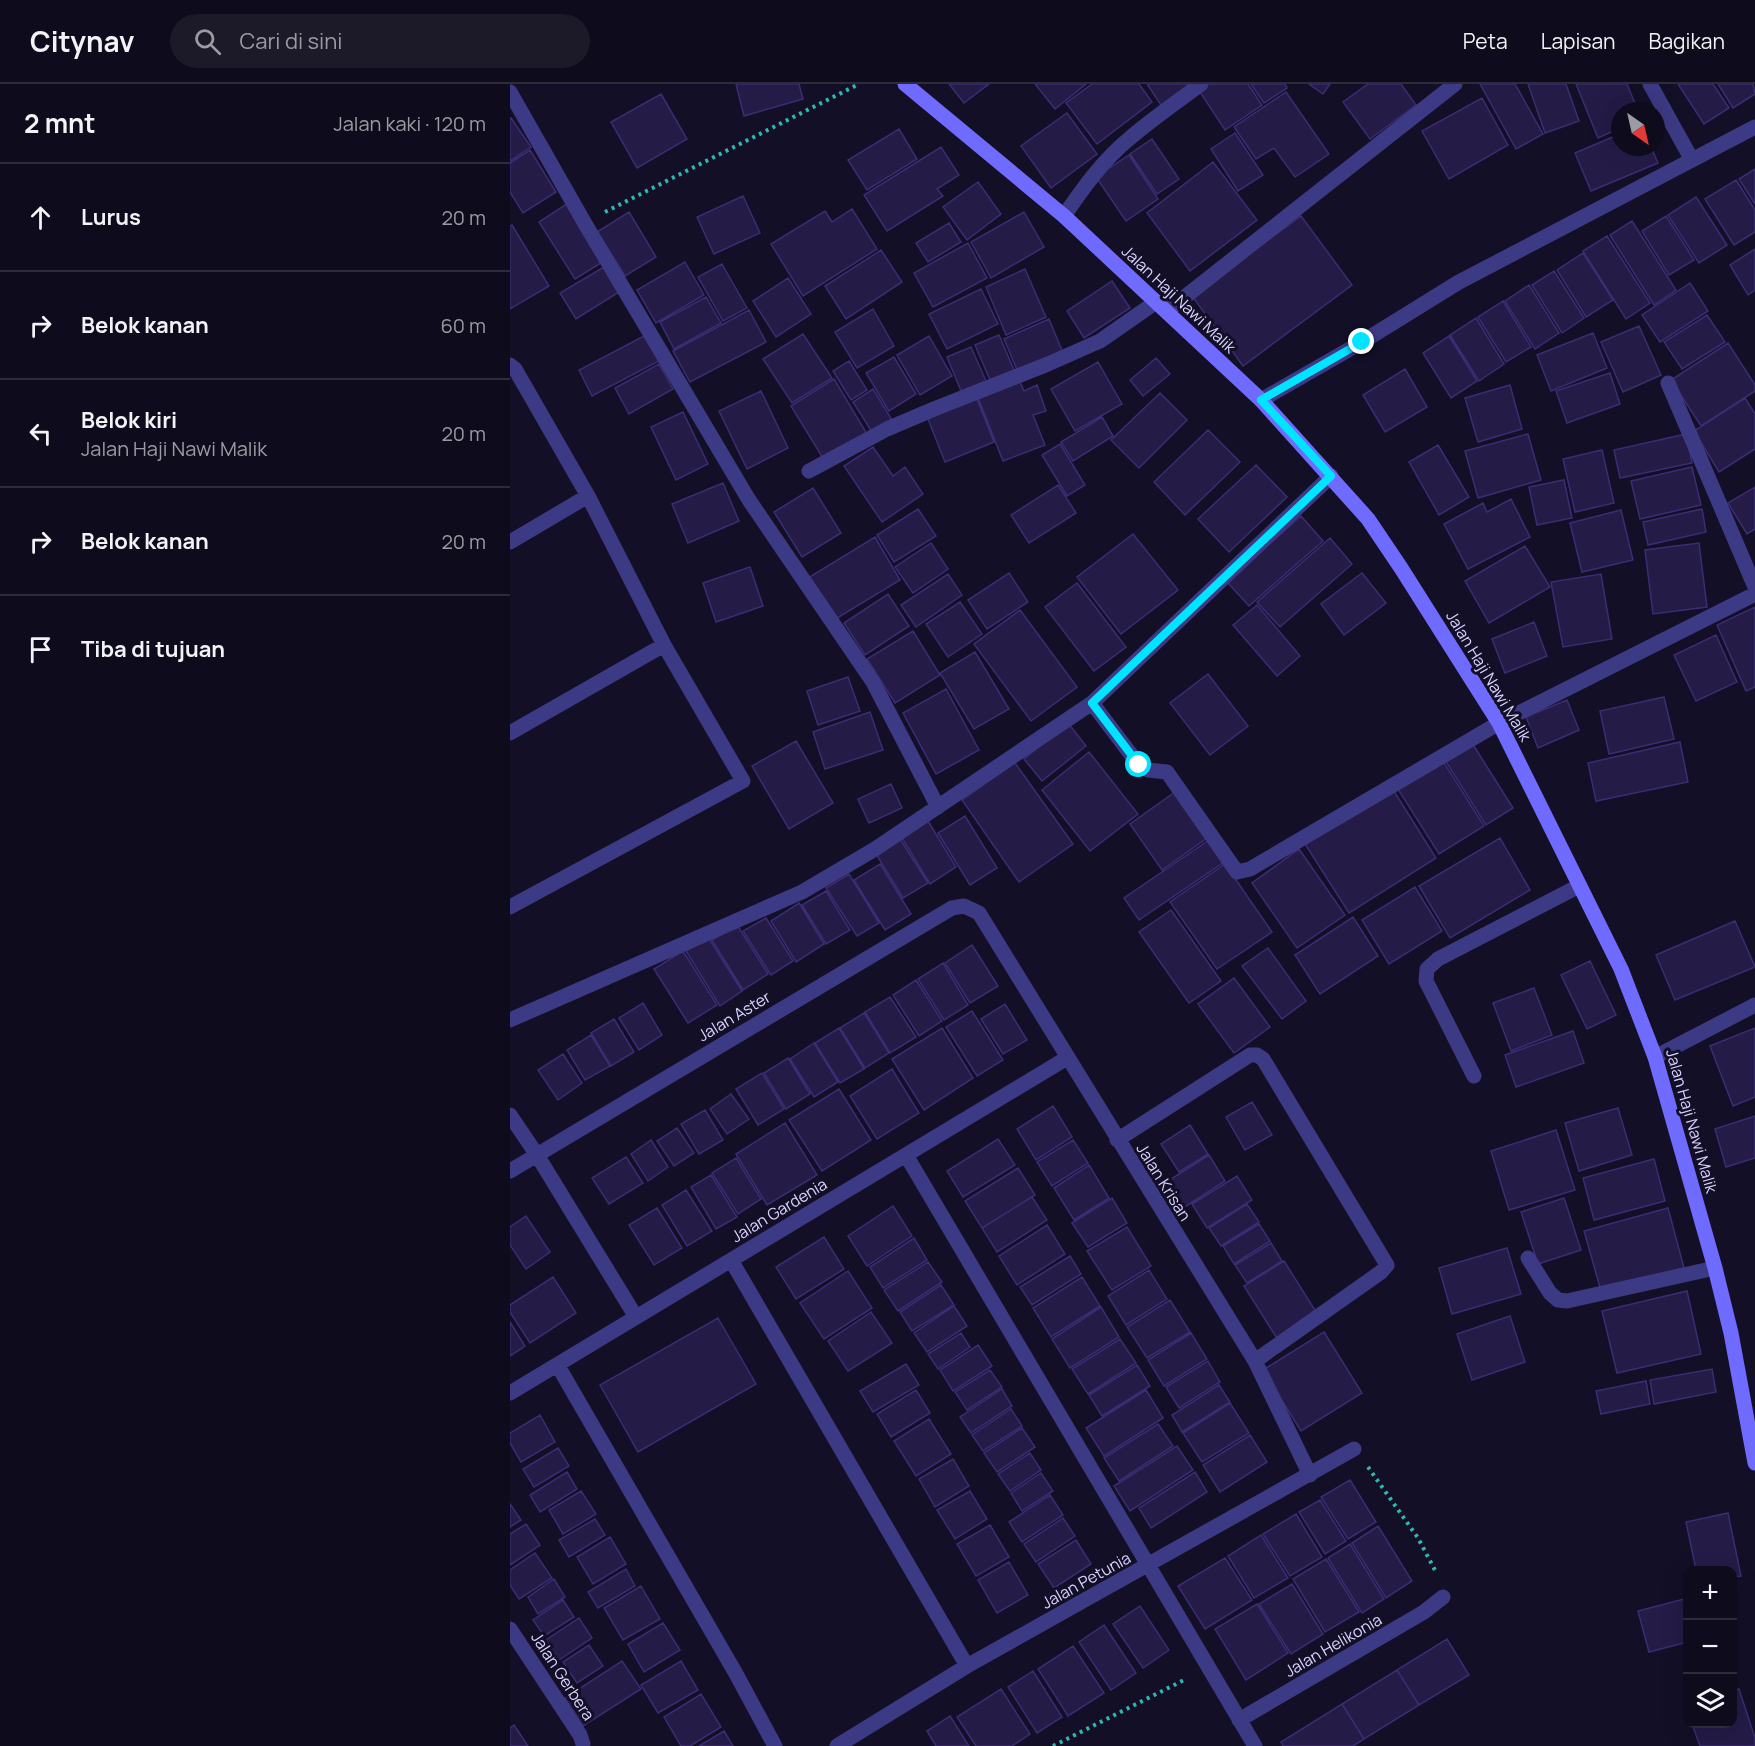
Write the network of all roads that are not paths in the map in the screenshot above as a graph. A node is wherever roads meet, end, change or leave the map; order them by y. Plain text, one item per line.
1 (905, 84) edge
2 (1201, 84) edge
3 (1455, 84) edge
4 (1650, 84) edge
5 (510, 92) edge
6 (1755, 127) edge
7 (1692, 160) junction
8 (1064, 216) junction
9 (1161, 307) junction
10 (510, 365) edge
11 (1668, 383) dead end
12 (1261, 400) junction
13 (809, 471) dead end
14 (1331, 476) junction
15 (588, 496) junction
16 (510, 542) edge
17 (1755, 587) edge
18 (1755, 594) edge
19 (664, 645) junction
20 (1092, 703) junction
21 (1499, 723) junction
22 (510, 733) edge
23 (938, 807) junction
24 (1579, 886) junction
25 (510, 907) edge
26 (979, 913) joint
27 (1755, 1005) edge
28 (510, 1020) edge
29 (1655, 1057) junction
30 (1067, 1058) junction
31 (1474, 1076) dead end
32 (510, 1115) edge
33 (1117, 1140) junction
34 (537, 1155) junction
35 (906, 1155) junction
36 (510, 1171) edge
37 (1528, 1258) dead end
38 (732, 1260) junction
39 (1715, 1268) junction
40 (636, 1317) junction
41 (1255, 1361) junction
42 (558, 1365) junction
43 (510, 1393) edge
44 (1354, 1449) road end
45 (1755, 1464) edge
46 (1310, 1475) junction
47 (1149, 1566) junction
48 (1443, 1597) road end
49 (510, 1629) edge
50 (967, 1666) junction
51 (1239, 1720) junction
52 (583, 1744) dead end
53 (775, 1746) edge
54 (837, 1746) edge
55 (1255, 1746) edge

1 - 8 main road, Jalan Haji Nawi Malik
2 - 8 street
3 - 9 street
4 - 7 street
5 - 23 street
6 - 7 street
7 - 12 street
8 - 9 main road, Jalan Haji Nawi Malik
9 - 12 main road, Jalan Haji Nawi Malik
9 - 13 street
10 - 15 street
11 - 17 street
12 - 14 main road, Jalan Haji Nawi Malik
14 - 20 street
14 - 21 main road, Jalan Haji Nawi Malik
15 - 16 street
15 - 19 street
18 - 21 street
19 - 22 street
19 - 25 street
20 - 21 street
20 - 23 street
21 - 24 main road, Jalan Haji Nawi Malik
23 - 28 street
24 - 29 main road, Jalan Haji Nawi Malik
24 - 31 street
26 - 30 street, Jalan Krisan
26 - 34 street, Jalan Aster
27 - 29 street
29 - 39 main road, Jalan Haji Nawi Malik
30 - 33 street, Jalan Krisan
30 - 35 street, Jalan Gardenia
32 - 34 street
33 - 41 street, Jalan Krisan
33 - 41 street
34 - 36 street, Jalan Aster
34 - 40 street
35 - 38 street, Jalan Gardenia
35 - 47 street
37 - 39 street
38 - 40 street, Jalan Gardenia
38 - 50 street
39 - 45 main road, Jalan Haji Nawi Malik
40 - 42 street, Jalan Gardenia
41 - 46 street, Jalan Krisan
42 - 43 street, Jalan Gardenia
42 - 53 street
44 - 46 street, Jalan Petunia
46 - 47 street, Jalan Petunia
47 - 50 street, Jalan Petunia
47 - 51 street
48 - 51 street, Jalan Helikonia
49 - 52 street, Jalan Gerbera
50 - 54 street, Jalan Petunia
51 - 55 street

